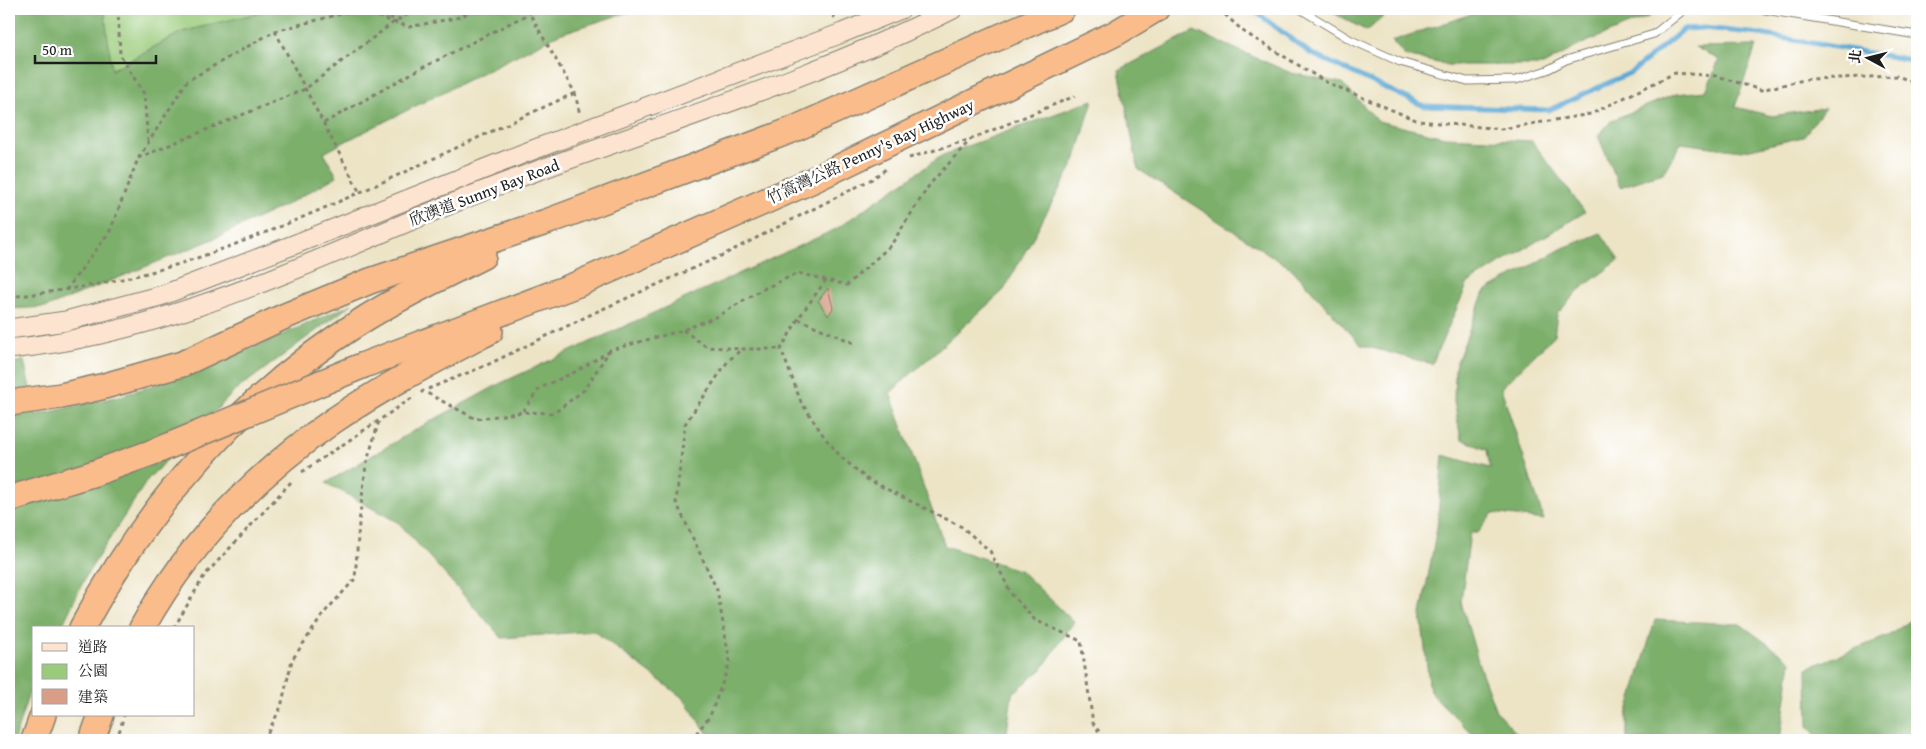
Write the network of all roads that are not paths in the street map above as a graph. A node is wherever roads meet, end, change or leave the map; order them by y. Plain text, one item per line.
1 (900, 9) edge
2 (953, 9) edge
3 (1156, 9) edge
4 (1300, 9) edge
5 (1685, 9) edge
6 (1759, 9) edge
7 (1058, 10) edge
8 (1917, 35) edge
9 (549, 221) junction
10 (578, 284) junction
11 (9, 329) edge
12 (9, 350) edge
13 (15, 402) edge
14 (9, 499) edge
15 (83, 626) edge
16 (143, 626) edge
17 (43, 716) edge
18 (101, 716) edge
19 (34, 740) edge
20 (92, 740) edge

1 - 11 main road, 欣澳道 Sunny Bay Road
2 - 12 main road, 欣澳道 Sunny Bay Road
3 - 10 highway, 竹篙灣公路 Penny's Bay Highway
4 - 5 lane
6 - 8 lane
7 - 9 highway
9 - 13 highway
9 - 15 highway
10 - 14 highway, bridge
10 - 16 highway
17 - 19 highway
18 - 20 highway

